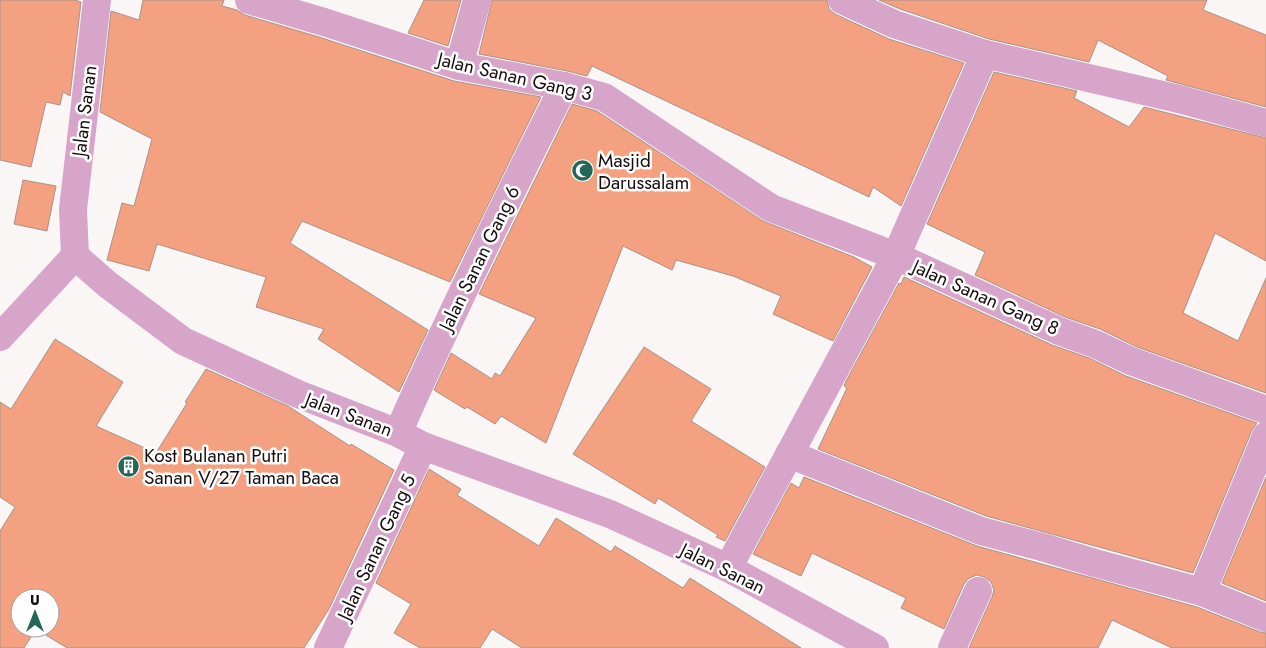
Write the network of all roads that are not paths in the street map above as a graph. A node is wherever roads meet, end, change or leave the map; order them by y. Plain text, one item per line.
1 (97, 0) edge
2 (249, 0) edge
3 (478, 0) edge
4 (842, 0) edge
5 (986, 54) junction
6 (459, 66) junction
7 (564, 86) junction
8 (1266, 122) edge
9 (75, 256) junction
10 (896, 256) junction
11 (0, 337) edge
12 (1266, 410) edge
13 (398, 433) junction
14 (1266, 436) edge
15 (423, 446) junction
16 (789, 454) junction
17 (728, 568) junction
18 (978, 591) dead end
19 (1202, 592) junction
20 (1266, 618) edge
21 (328, 648) edge
22 (875, 648) edge
23 (952, 648) edge

1 - 9 street, Jalan Sanan
2 - 6 street, Jalan Sanan Gang 3
3 - 6 street
4 - 5 street
5 - 8 street
5 - 10 street
6 - 7 street, Jalan Sanan Gang 3
7 - 10 street, Jalan Sanan Gang 3
7 - 13 street, Jalan Sanan Gang 6
9 - 11 street
9 - 13 street, Jalan Sanan
10 - 12 street, Jalan Sanan Gang 8
10 - 16 street, Jalan Sanan Gang 8
13 - 15 street, Jalan Sanan
14 - 19 street
15 - 17 street, Jalan Sanan
15 - 21 street, Jalan Sanan Gang 5
16 - 17 street, Jalan Sanan Gang 8
16 - 19 street
17 - 22 street, Jalan Sanan
18 - 23 street
19 - 20 street

